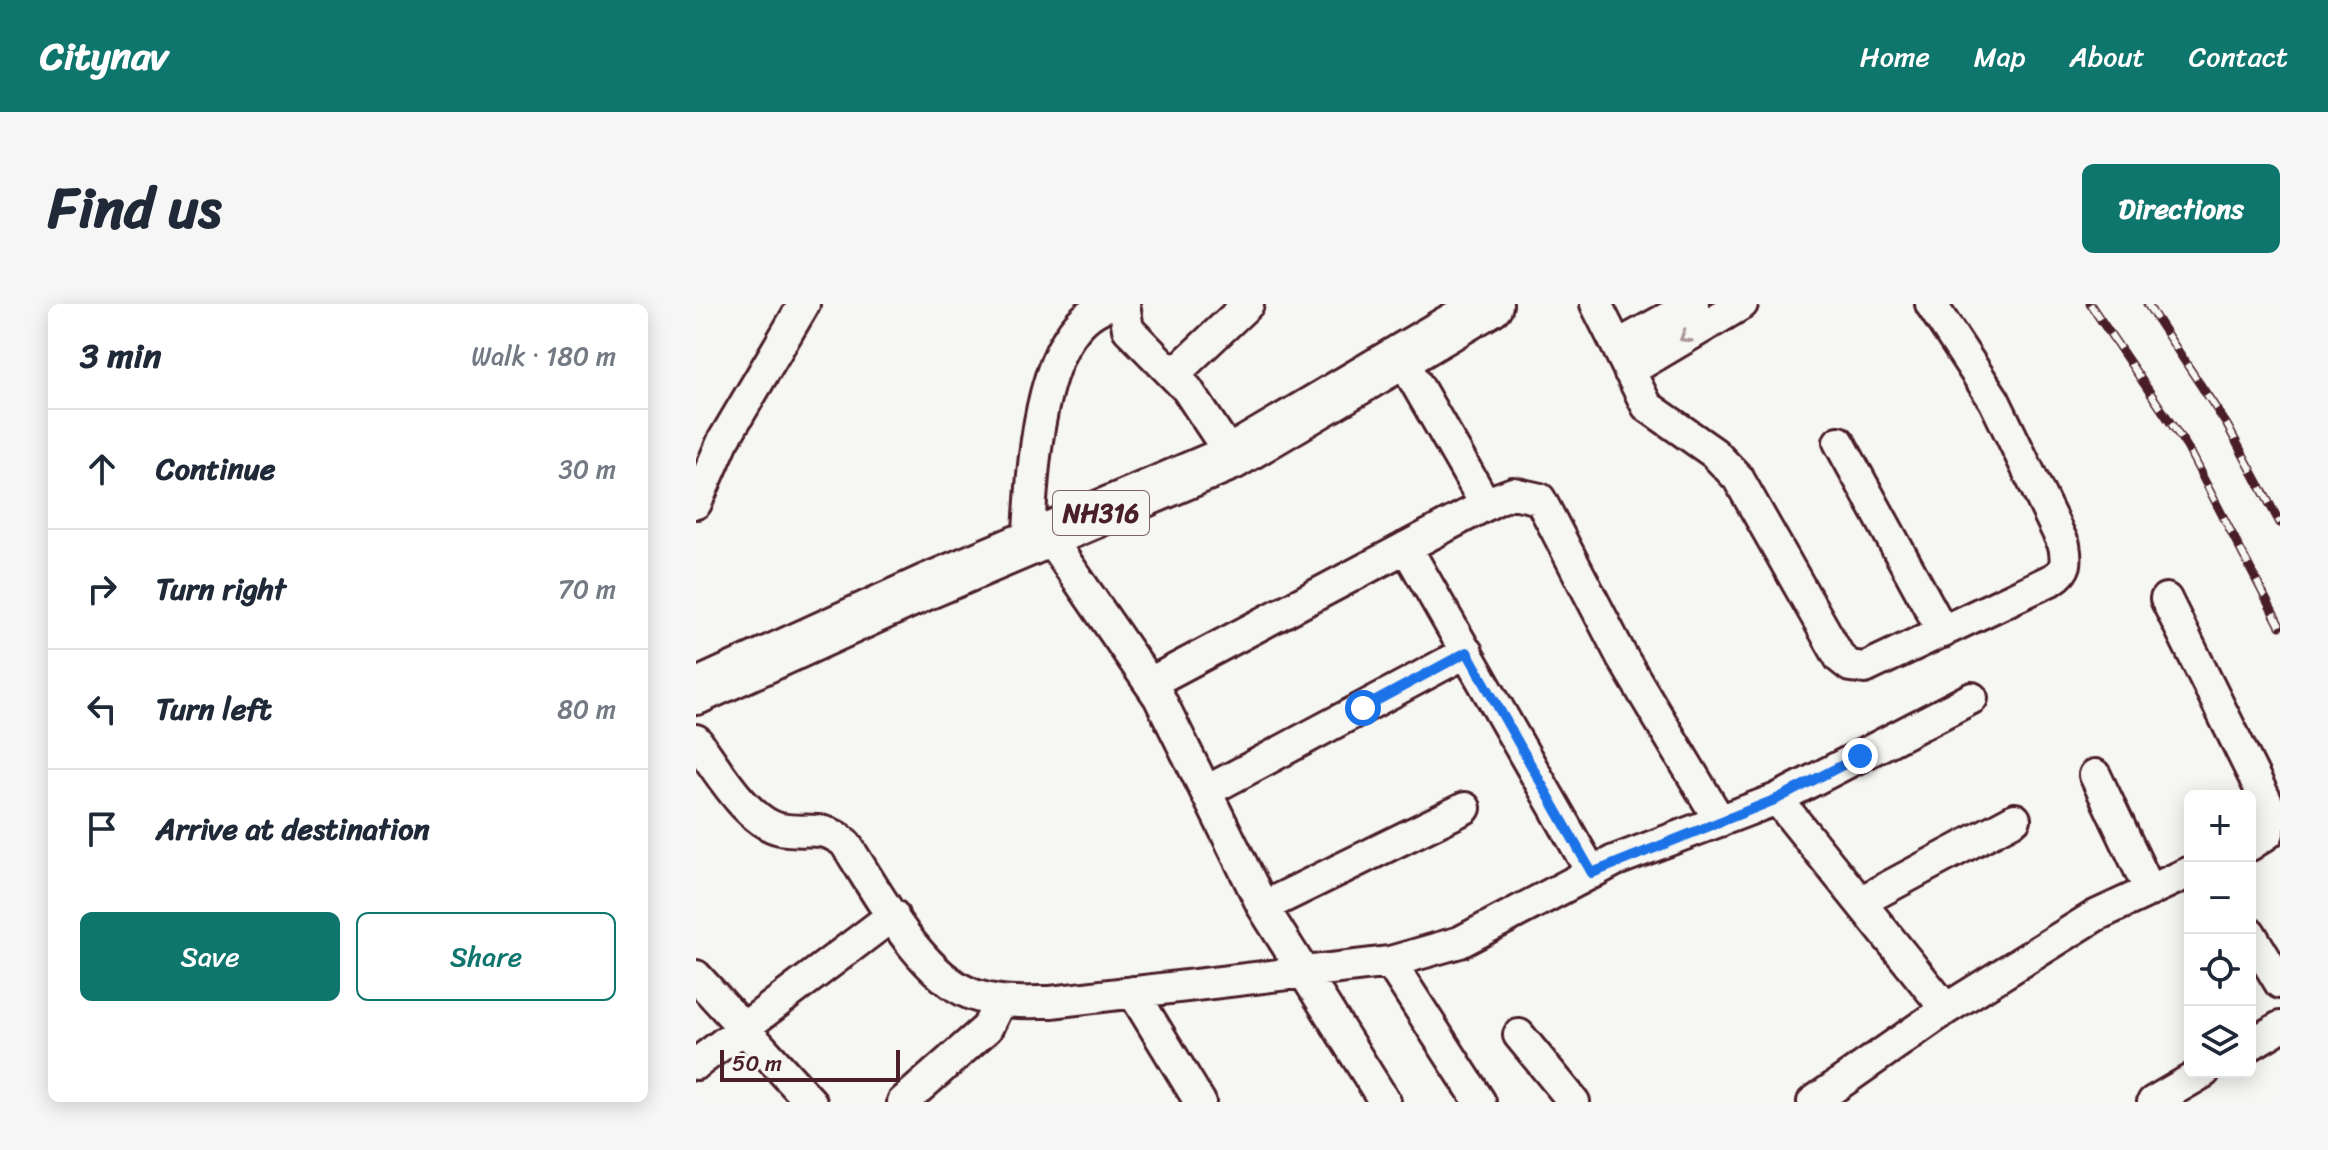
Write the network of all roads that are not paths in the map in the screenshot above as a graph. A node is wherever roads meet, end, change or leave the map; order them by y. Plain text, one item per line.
1 (804, 304) edge
2 (1112, 304) edge
3 (1124, 304) edge
4 (1248, 304) edge
5 (1490, 304) edge
6 (1596, 304) edge
7 (1693, 304) edge
8 (1742, 304) edge
9 (1931, 304) edge
10 (1401, 357) junction
11 (1623, 358) junction
12 (1174, 374) junction
13 (1839, 442) dead end
14 (1232, 457) junction
15 (696, 503) edge
16 (1486, 505) junction
17 (1038, 541) junction
18 (1406, 547) junction
19 (2166, 599) dead end
20 (1943, 632) junction
21 (1467, 652) junction
22 (1150, 683) junction
23 (696, 692) edge
24 (1972, 698) dead end
25 (696, 740) edge
26 (2095, 775) dead end
27 (1207, 791) junction
28 (1777, 799) junction
29 (1465, 808) dead end
30 (2015, 819) dead end
31 (1720, 821) junction
32 (2256, 841) edge
33 (1592, 873) junction
34 (2184, 875) edge
35 (2150, 891) junction
36 (1860, 902) junction
37 (1263, 907) junction
38 (893, 915) junction
39 (2251, 934) edge
40 (1390, 962) junction
41 (1304, 970) junction
42 (696, 976) edge
43 (2280, 983) edge
44 (1133, 992) junction
45 (1000, 1001) junction
46 (1946, 1009) junction
47 (742, 1027) junction
48 (2280, 1027) edge
49 (1519, 1035) dead end
50 (2256, 1041) edge
51 (696, 1064) edge
52 (2194, 1078) edge
53 (811, 1102) edge
54 (903, 1102) edge
55 (1200, 1102) edge
56 (1385, 1102) edge
57 (1480, 1102) edge
58 (1574, 1102) edge
59 (1813, 1102) edge
60 (2153, 1102) edge

1 - 15 street
2 - 17 street
3 - 12 street
4 - 12 street
5 - 10 highway, NH316
6 - 11 street
7 - 11 street
8 -> 11 street
9 - 20 street
10 - 14 highway, NH316
10 - 16 street
11 - 20 street
12 - 14 street
13 - 20 street
14 - 17 highway, NH316
16 - 18 street
16 - 31 street
17 - 22 street
17 - 23 highway, NH316
18 - 21 street
18 - 22 street
19 - 32 street
21 - 27 street
21 - 33 street
22 - 27 street
24 - 28 street
25 - 38 street
26 - 35 street
27 - 37 street
28 - 31 street
28 - 36 street
29 - 37 street
30 - 36 street
31 - 33 street
33 - 40 street
34 - 35 street
35 - 46 street
36 - 46 street
37 - 41 street
38 - 45 street
38 - 47 street
39 - 43 street
40 - 41 street
40 - 57 street
41 - 44 street
41 - 56 street
42 - 47 street
44 - 45 street
44 - 55 street
45 - 54 street
46 - 59 street
47 - 51 street
47 - 53 street
48 - 50 street
49 - 58 street
52 - 60 street

